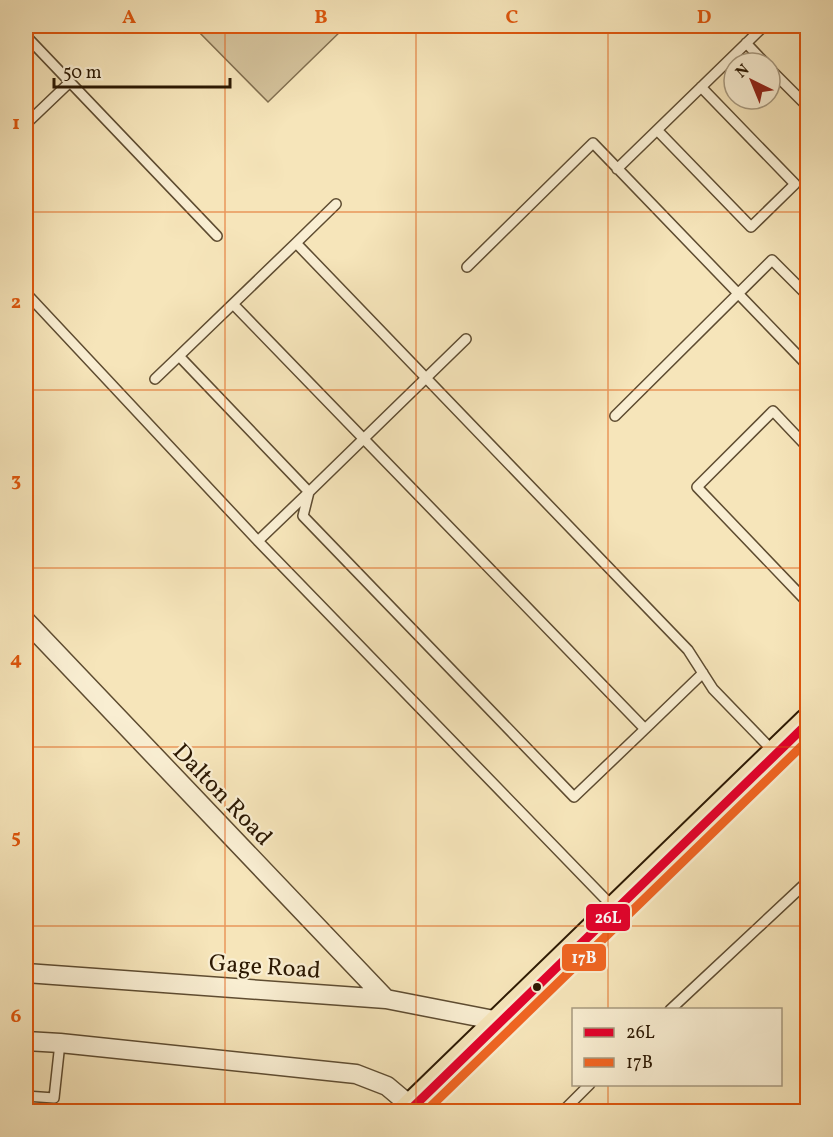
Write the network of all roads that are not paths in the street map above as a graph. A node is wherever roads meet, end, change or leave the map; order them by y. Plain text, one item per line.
1 (764, 26) edge
2 (26, 36) edge
3 (746, 43) junction
4 (754, 51) edge
5 (782, 81) edge
6 (70, 82) junction
7 (701, 87) junction
8 (807, 107) edge
9 (26, 124) edge
10 (657, 130) junction
11 (617, 169) junction
12 (336, 204) dead end
13 (217, 236) dead end
14 (296, 243) junction
15 (466, 267) dead end
16 (26, 293) edge
17 (738, 294) junction
18 (807, 296) edge
19 (232, 304) junction
20 (466, 339) dead end
21 (179, 356) junction
22 (807, 366) edge
23 (426, 378) junction
24 (155, 379) dead end
25 (615, 416) dead end
26 (363, 440) junction
27 (807, 448) edge
28 (309, 492) junction
29 (258, 540) junction
30 (807, 603) edge
31 (26, 621) edge
32 (703, 673) junction
33 (807, 723) edge
34 (645, 729) junction
35 (776, 753) junction
36 (807, 881) edge
37 (615, 909) junction
38 (26, 973) edge
39 (386, 999) junction
40 (672, 1008) edge
41 (500, 1021) junction
42 (26, 1041) edge
43 (60, 1043) junction
44 (589, 1086) edge
45 (26, 1096) edge
46 (412, 1110) edge
47 (562, 1112) edge

1 - 3 lane
2 - 6 lane
3 - 4 lane
3 - 7 lane
5 - 8 lane
6 - 9 lane
6 - 13 lane
7 - 10 lane
7 - 10 lane
10 - 11 lane
11 - 15 lane
11 - 17 lane
12 - 14 lane
14 - 19 lane
14 - 23 lane
16 - 29 lane
17 - 18 lane
17 - 22 lane
17 - 25 lane
19 - 21 lane
19 - 26 lane
20 - 23 lane
21 - 24 lane
21 - 28 lane
23 - 26 lane
23 - 32 lane
26 - 28 lane
26 - 34 lane
27 - 30 lane
28 - 29 lane
28 - 34 lane
29 - 37 lane
31 - 39 street, Dalton Road
32 - 34 lane
32 - 35 lane
33 - 35 main road
35 - 37 main road
36 - 40 lane
37 - 41 main road
38 - 39 street, Gage Road
39 - 41 street, Gage Road
41 - 46 main road
42 - 43 street
43 - 45 lane
43 - 46 street
44 - 47 lane

